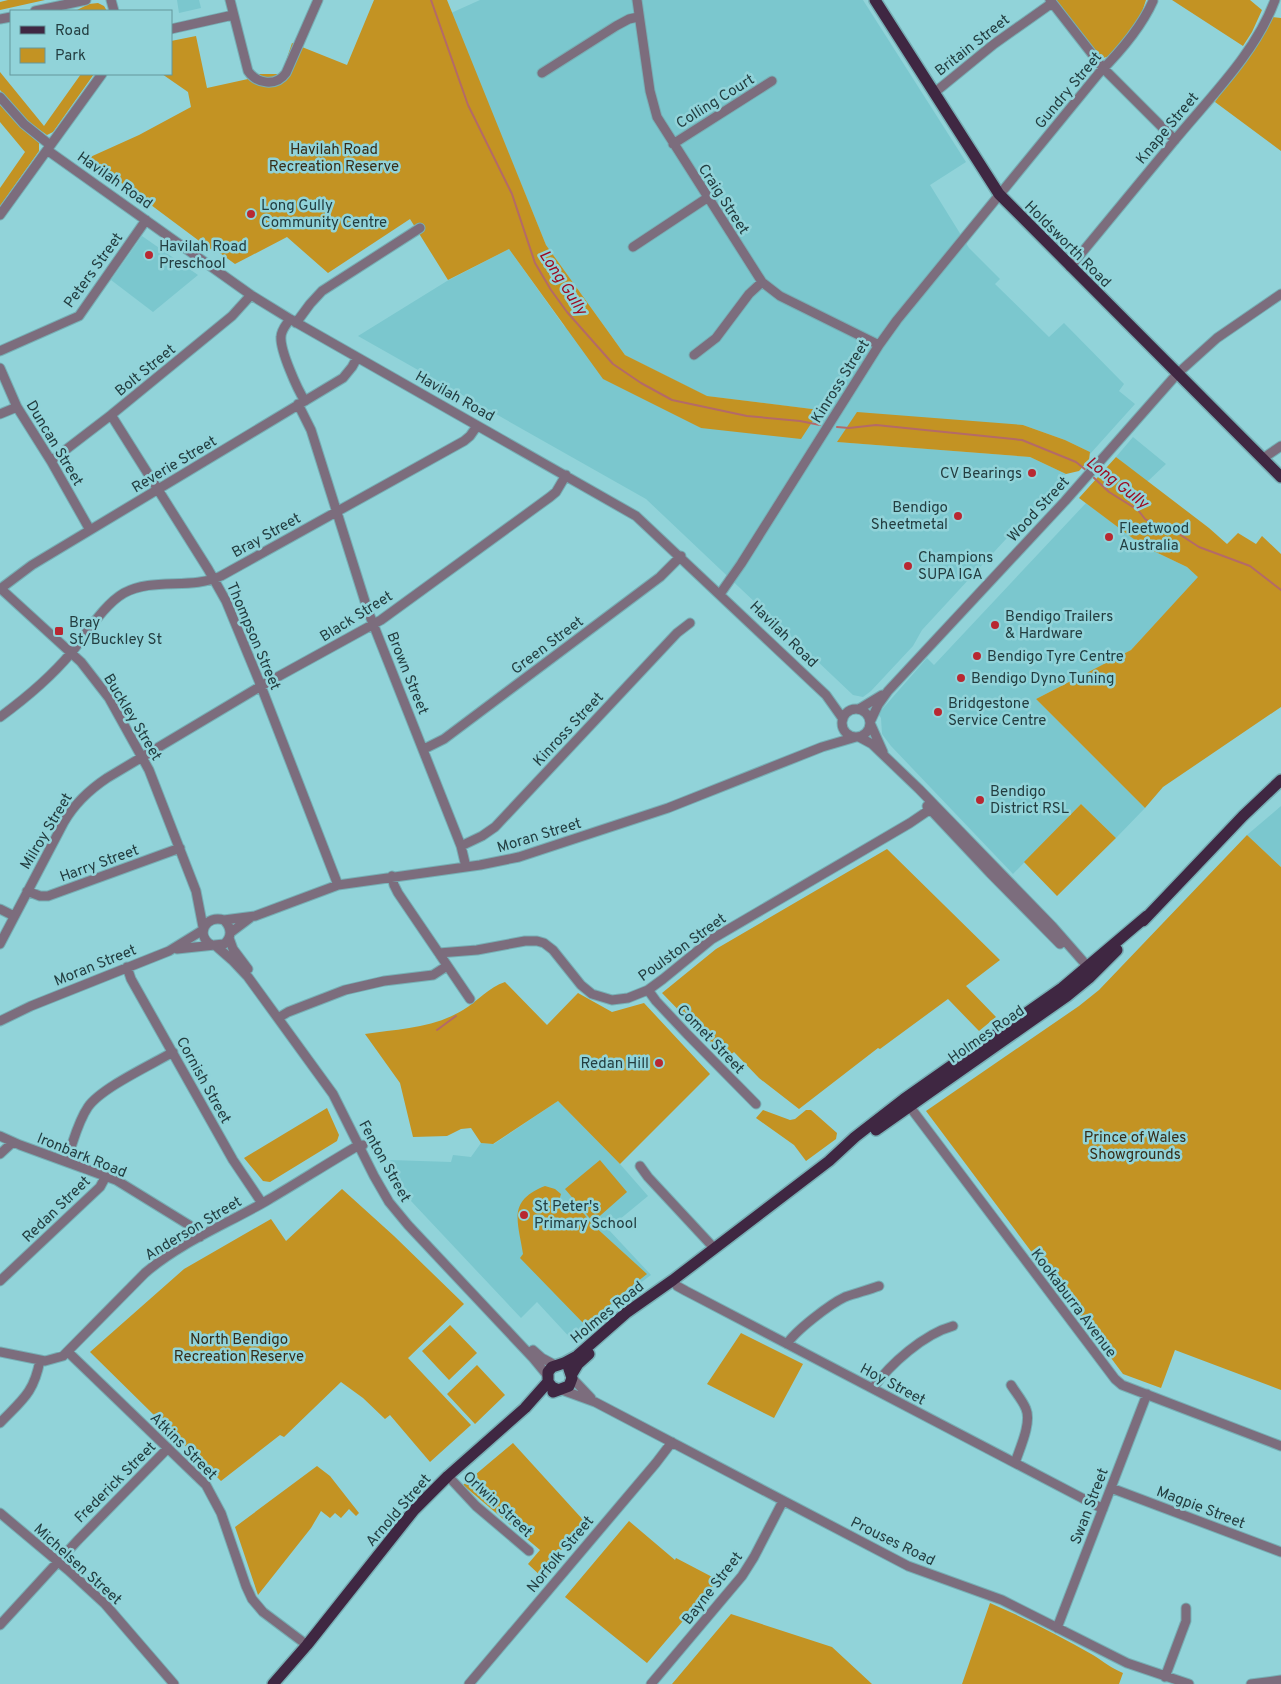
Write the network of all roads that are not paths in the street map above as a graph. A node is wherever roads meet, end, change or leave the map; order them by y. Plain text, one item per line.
1 (86, 0) edge
2 (230, 0) edge
3 (318, 0) edge
4 (636, 0) edge
5 (875, 0) edge
6 (1275, 0) edge
7 (1051, 1) edge
8 (1153, 1) dead end
9 (40, 10) edge
10 (233, 15) junction
11 (638, 17) junction
12 (172, 29) edge
13 (1103, 68) junction
14 (542, 73) dead end
15 (101, 75) edge
16 (772, 81) dead end
17 (934, 93) junction
18 (0, 97) edge
19 (1174, 140) junction
20 (673, 144) junction
21 (48, 148) junction
22 (999, 194) junction
23 (707, 198) junction
24 (0, 215) edge
25 (146, 220) junction
26 (420, 228) dead end
27 (633, 247) dead end
28 (1070, 267) junction
29 (762, 282) junction
30 (252, 294) junction
31 (1281, 294) edge
32 (293, 321) junction
33 (879, 345) junction
34 (0, 351) edge
35 (694, 355) dead end
36 (357, 358) junction
37 (0, 368) edge
38 (1177, 374) junction
39 (301, 403) junction
40 (17, 407) junction
41 (0, 414) edge
42 (111, 415) junction
43 (477, 426) junction
44 (1281, 446) edge
45 (1262, 459) junction
46 (51, 462) junction
47 (566, 475) junction
48 (1281, 477) edge
49 (157, 490) junction
50 (336, 512) junction
51 (90, 530) junction
52 (681, 556) junction
53 (214, 579) junction
54 (0, 589) edge
55 (720, 594) junction
56 (690, 623) dead end
57 (373, 625) junction
58 (70, 653) junction
59 (261, 686) junction
60 (888, 691) junction
61 (826, 695) junction
62 (856, 709) junction
63 (0, 717) edge
64 (871, 722) junction
65 (843, 723) junction
66 (858, 737) junction
67 (822, 747) junction
68 (424, 749) junction
69 (143, 757) junction
70 (885, 757) junction
71 (1281, 780) edge
72 (933, 808) junction
73 (462, 846) junction
74 (180, 848) junction
75 (466, 867) junction
76 (392, 876) junction
77 (338, 885) junction
78 (27, 891) junction
79 (196, 891) junction
80 (0, 909) edge
81 (14, 916) junction
82 (255, 916) junction
83 (220, 919) junction
84 (203, 929) junction
85 (230, 936) junction
86 (0, 944) edge
87 (213, 946) junction
88 (169, 951) junction
89 (439, 953) junction
90 (447, 966) junction
91 (127, 967) junction
92 (1088, 972) junction
93 (648, 990) junction
94 (470, 999) dead end
95 (31, 1006) junction
96 (0, 1015) edge
97 (280, 1016) junction
98 (0, 1021) edge
99 (172, 1052) junction
100 (907, 1102) junction
101 (756, 1104) dead end
102 (0, 1136) edge
103 (13, 1142) junction
104 (362, 1145) junction
105 (0, 1154) edge
106 (66, 1161) junction
107 (640, 1166) dead end
108 (106, 1176) junction
109 (262, 1204) junction
110 (200, 1237) junction
111 (714, 1248) junction
112 (672, 1280) junction
113 (0, 1281) edge
114 (879, 1286) dead end
115 (953, 1326) dead end
116 (787, 1344) junction
117 (0, 1352) edge
118 (68, 1352) junction
119 (40, 1360) junction
120 (557, 1364) junction
121 (572, 1376) junction
122 (548, 1378) junction
123 (1011, 1386) dead end
124 (873, 1388) junction
125 (560, 1390) junction
126 (1147, 1394) junction
127 (595, 1402) junction
128 (525, 1408) junction
129 (0, 1423) edge
130 (672, 1442) junction
131 (1281, 1446) edge
132 (168, 1448) junction
133 (1015, 1463) junction
134 (448, 1476) junction
135 (1111, 1488) junction
136 (782, 1500) junction
137 (1103, 1509) junction
138 (0, 1513) edge
139 (529, 1551) dead end
140 (1281, 1552) edge
141 (58, 1561) junction
142 (1186, 1608) dead end
143 (0, 1624) edge
144 (1057, 1628) junction
145 (307, 1645) junction
146 (1165, 1677) junction
147 (1281, 1680) edge
148 (174, 1684) edge
149 (273, 1684) edge
150 (282, 1684) edge
151 (469, 1684) edge
152 (651, 1684) edge
153 (1189, 1684) edge
154 (1251, 1684) edge

1 - 9 street
2 - 10 street
3 - 10 street
4 - 11 street, Craig Street
5 - 17 main road, Holdsworth Road
6 - 19 street, Knape Street
7 - 13 street
7 - 17 street, Britain Street
8 - 13 street, Gundry Street
10 - 12 street
11 - 14 street
11 - 20 street, Craig Street
13 - 19 street
13 - 22 street, Gundry Street
15 - 21 street
16 - 20 street, Colling Court
17 - 22 main road, Holdsworth Road
18 - 21 street, Havilah Road
19 - 28 street, Knape Street
20 - 23 street, Craig Street
21 - 24 street
21 - 25 street, Havilah Road
22 - 28 main road, Holdsworth Road
22 - 33 street, Kinross Street
23 - 27 street
23 - 29 street, Craig Street
25 - 30 street, Havilah Road
25 - 34 street, Peters Street
26 - 32 street, Brown Street
28 - 38 main road, Holdsworth Road
29 - 33 street, Craig Street
29 - 35 street
30 - 32 street, Havilah Road
30 - 42 street, Bolt Street
31 - 38 street, Wood Street
32 - 36 street, Havilah Road
32 - 39 street, Brown Street
33 - 55 street, Kinross Street
36 - 39 street, Reverie Street
36 - 43 street, Havilah Road
37 - 40 street, Duncan Street
38 - 45 main road, Holdsworth Road
38 - 60 street, Wood Street
39 - 49 street, Reverie Street
39 - 50 street, Brown Street
40 - 41 street
40 - 46 street, Duncan Street
42 - 46 street, Bolt Street
42 - 49 street, Thompson Street
43 - 47 street, Havilah Road
43 - 50 street, Bray Street
44 - 45 street
45 - 48 main road, Holdsworth Road
46 - 51 street, Duncan Street
47 - 52 street, Havilah Road
47 - 57 street, Black Street
49 - 51 street, Reverie Street
49 - 53 street, Thompson Street
50 - 53 street, Bray Street
50 - 57 street, Brown Street
51 - 54 street, Reverie Street
52 - 55 street, Havilah Road
52 - 68 street, Green Street
53 - 58 street, Bray Street
53 - 59 street, Thompson Street
54 - 58 street, Buckley Street
55 - 61 street, Havilah Road
56 - 73 street, Kinross Street
57 - 59 street, Black Street
57 - 68 street, Brown Street
58 - 63 street, Bray Street
58 - 69 street, Buckley Street
59 - 69 street, Black Street
59 - 77 street, Thompson Street
60 - 62 street, Wood Street
60 - 64 street, Wood Street
61 - 62 street, Havilah Road
61 - 65 street, Havilah Road
62 - 64 street
62 - 65 street
64 - 66 street
64 - 70 street
65 - 66 street
65 - 67 street, Moran Street
66 - 67 street, Moran Street
66 - 70 street
67 - 75 street, Moran Street
68 - 73 street, Brown Street
69 - 74 street, Buckley Street
69 - 78 street, Milroy Street
70 - 72 street
71 - 92 main road, Holmes Road
72 - 92 street
72 - 93 street, Poulston Street
73 - 75 street, Brown Street
74 - 78 street, Harry Street
74 - 79 street, Buckley Street
75 - 76 street, Moran Street
76 - 77 street, Moran Street
76 - 89 street
77 - 82 street, Moran Street
78 - 81 street, Milroy Street
79 - 83 street, Buckley Street
79 - 84 street, Buckley Street
80 - 81 street
81 - 86 street, Milroy Street
82 - 83 street, Moran Street
82 - 85 street, Moran Street
83 - 84 street
83 - 85 street
84 - 87 street
84 - 88 street, Moran Street
85 - 87 street
85 - 97 street, Fenton Street
87 - 88 street, Moran Street
87 - 97 street, Fenton Street
88 - 91 street, Moran Street
89 - 90 street
89 - 93 street, Poulston Street
90 - 94 street
90 - 97 street
91 - 95 street, Moran Street
91 - 99 street, Cornish Street
92 - 100 main road, Holmes Road
93 - 101 street, Comet Street
95 - 96 street, Moran Street
95 - 98 street, Moran Street
97 - 104 street, Fenton Street
99 - 106 street
99 - 109 street, Cornish Street
100 - 111 main road, Holmes Road
100 - 126 street, Kookaburra Avenue
102 - 103 street, Ironbark Road
103 - 105 street
103 - 106 street, Ironbark Road
104 - 109 street, Anderson Street
104 - 120 street, Fenton Street
104 - 122 street, Fenton Street
106 - 108 street, Ironbark Road
107 - 111 street
108 - 110 street, Ironbark Road
108 - 113 street, Redan Street
109 - 110 street, Anderson Street
110 - 118 street, Anderson Street
111 - 112 main road, Holmes Road
112 - 116 street, Hoy Street
112 - 120 main road, Holmes Road
112 - 121 main road, Holmes Road
114 - 116 street
115 - 124 street
116 - 124 street, Hoy Street
117 - 119 street
118 - 119 street, Anderson Street
118 - 132 street, Atkins Street
119 - 129 street
120 - 121 main road
120 - 122 main road
121 - 125 main road
121 - 127 street, Prouses Road
122 - 125 main road
122 - 128 main road, Arnold Street
123 - 133 street
124 - 133 street, Hoy Street
125 - 127 street, Prouses Road
125 - 128 main road, Arnold Street
126 - 131 street, Kookaburra Avenue
126 - 135 street, Swan Street
127 - 130 street, Prouses Road
128 - 134 main road, Arnold Street
130 - 136 street, Prouses Road
130 - 151 street, Norfolk Street
132 - 141 street, Frederick Street
132 - 145 street, Atkins Street
133 - 137 street, Hoy Street
134 - 139 street, Orlwin Street
134 - 145 main road, Arnold Street
135 - 137 street, Swan Street
135 - 140 street, Magpie Street
136 - 144 street, Prouses Road
136 - 152 street, Bayne Street
137 - 144 street, Swan Street
138 - 141 street, Michelsen Street
141 - 143 street, Frederick Street
141 - 148 street, Michelsen Street
142 - 146 street
144 - 146 street, Prouses Road
145 - 149 main road, Arnold Street
145 - 150 main road, Arnold Street
146 - 153 street, Prouses Road
147 - 154 street

